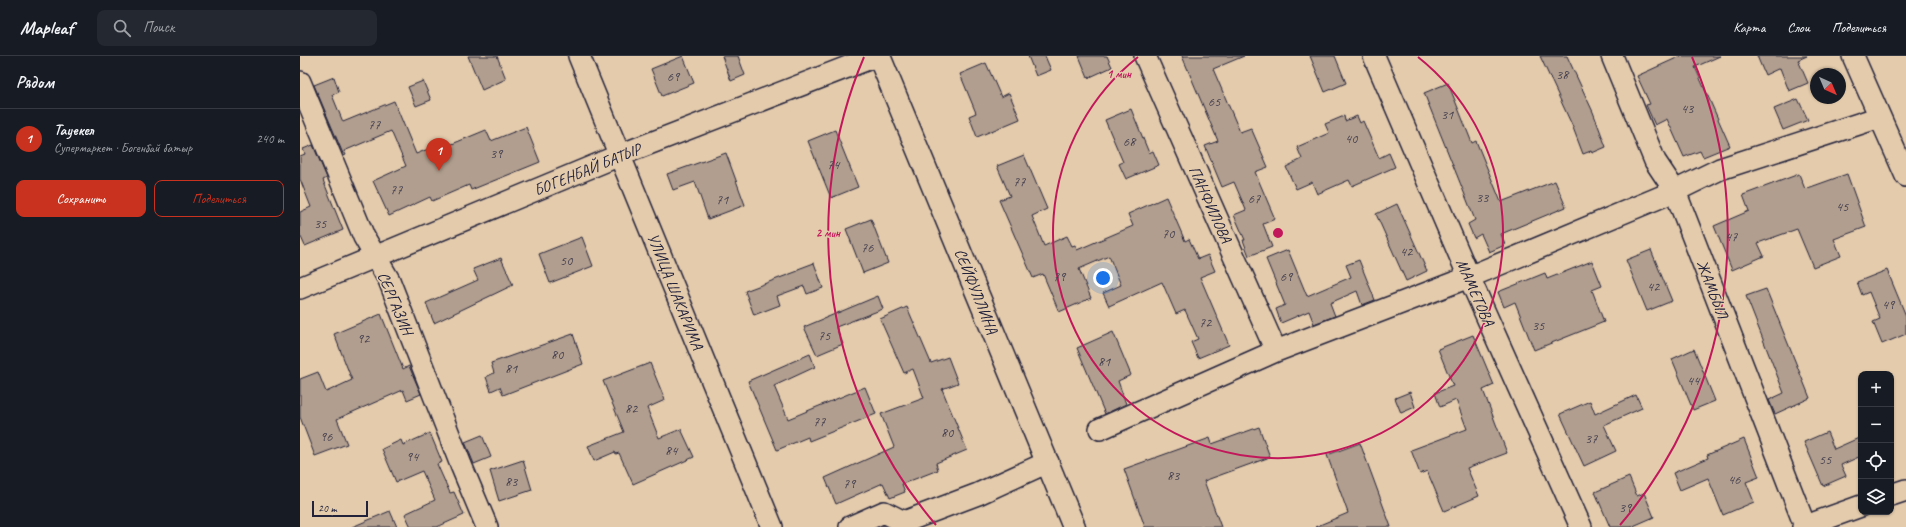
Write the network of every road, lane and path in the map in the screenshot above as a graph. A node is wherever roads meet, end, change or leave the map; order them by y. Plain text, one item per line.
1 (579, 56) edge
2 (878, 56) edge
3 (1145, 56) edge
4 (1374, 56) edge
5 (1612, 56) edge
6 (1853, 56) edge
7 (300, 82) edge
8 (1880, 116) junction
9 (620, 155) junction
10 (1906, 176) edge
11 (1675, 191) junction
12 (375, 256) junction
13 (1469, 277) junction
14 (300, 288) edge
15 (1276, 351) junction
16 (1100, 429) dead end
17 (1048, 462) junction
18 (1906, 490) edge
19 (1894, 494) edge
20 (1858, 507) edge
21 (487, 527) edge
22 (772, 527) edge
23 (850, 527) edge
24 (1074, 527) edge
25 (1581, 527) edge
26 (1804, 527) edge

1 - 9 street, УЛИЦА ШАКАРИМА
2 - 9 street, БОГЕНБАЙ БАТЫР
2 - 17 main road, СЕЙФУЛЛИНА
3 - 15 street, ПАНФИЛОВА
4 - 13 street, МАМЕТОВА
5 - 11 street, ЖАМБЫЛ
6 - 8 street
7 - 12 street, СЕРГАЗИН
8 - 10 street
8 - 11 street
9 - 12 street, БОГЕНБАЙ БАТЫР
9 - 22 street, УЛИЦА ШАКАРИМА
11 - 13 street
11 - 26 street, ЖАМБЫЛ
12 - 14 street, БОГЕНБАЙ БАТЫР
12 - 21 street, СЕРГАЗИН
13 - 15 street
13 - 25 street, МАМЕТОВА
15 - 16 street
17 - 23 street
17 - 24 main road, СЕЙФУЛЛИНА
18 - 19 street
20 - 26 street

